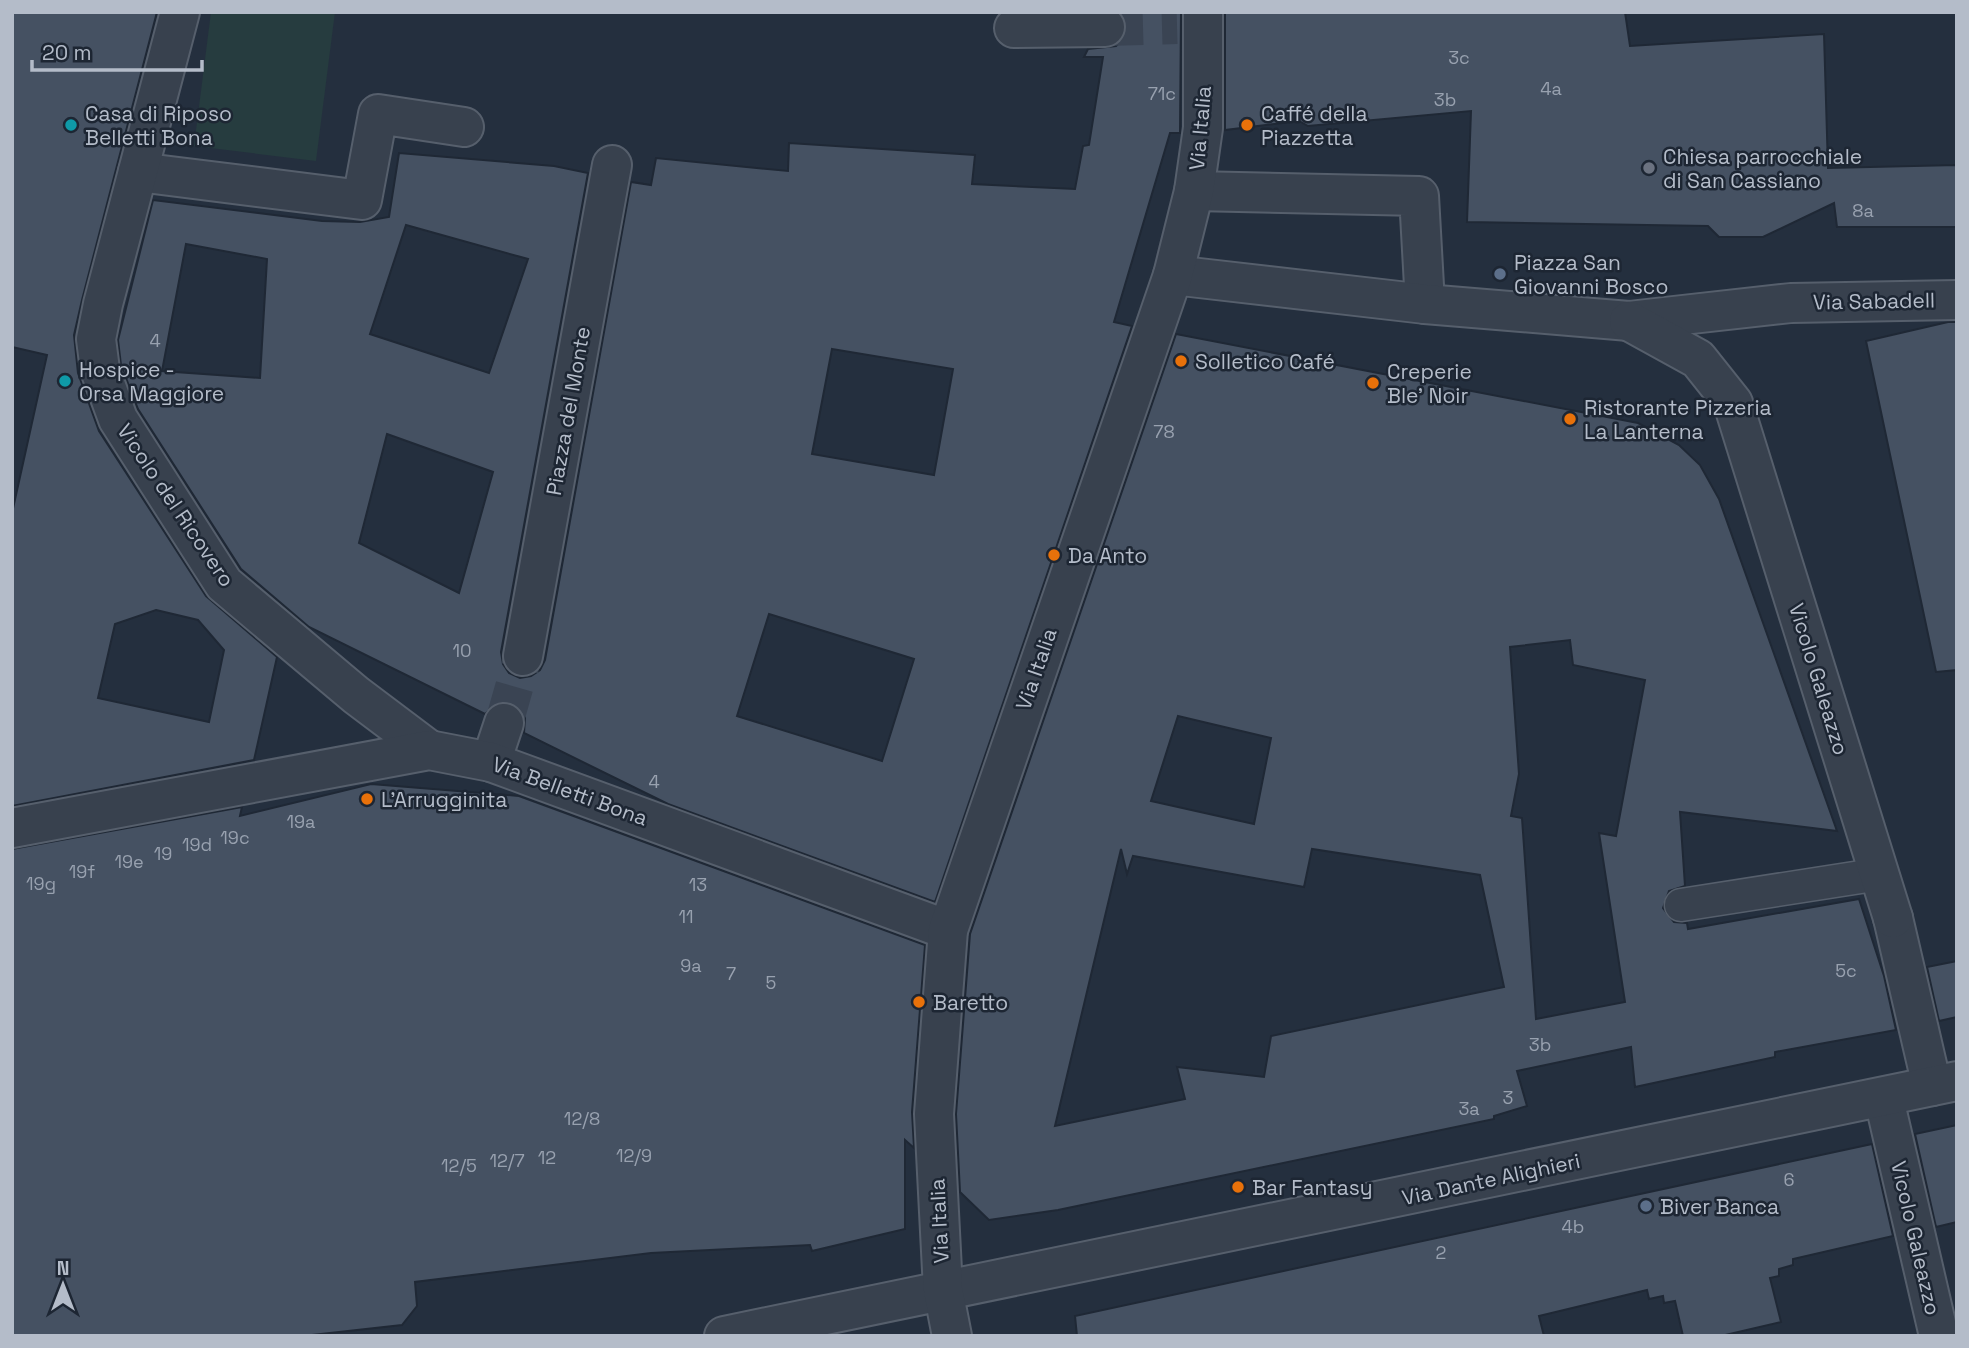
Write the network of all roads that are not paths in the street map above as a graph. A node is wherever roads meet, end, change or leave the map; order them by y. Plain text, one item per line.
1 (180, 12) edge
2 (1195, 21) edge
3 (1105, 27) tunnel mouth
4 (1014, 28) dead end
5 (464, 127) dead end
6 (612, 165) dead end
7 (138, 172) junction
8 (1194, 191) junction
9 (1173, 275) junction
10 (1957, 300) edge
11 (1425, 304) junction
12 (1629, 321) junction
13 (523, 656) tunnel mouth
14 (504, 723) tunnel mouth
15 (429, 750) junction
16 (491, 762) junction
17 (12, 828) edge
18 (1880, 874) junction
19 (1681, 905) dead end
20 (948, 930) junction
21 (1945, 1084) edge
22 (1884, 1099) junction
23 (943, 1290) junction
24 (724, 1336) edge
25 (952, 1336) edge
26 (1939, 1336) edge

1 - 7 street, Vicolo del Ricovero
2 - 8 street, Via Italia
3 - 4 street
5 - 7 street
6 - 13 street, Piazza del Monte
7 - 15 street, Vicolo del Ricovero
8 - 9 street, Via Italia
8 - 11 street
9 - 11 street
9 - 20 street, Via Italia
10 - 12 street, Via Sabadell
11 - 12 street
12 - 18 street, Vicolo Galeazzo
14 - 16 street
15 - 16 street, Via Belletti Bona
15 - 17 street, Via Belletti Bona
16 - 20 street, Via Belletti Bona
18 - 19 lane
18 - 21 street, Vicolo Galeazzo
20 - 23 street, Via Italia
21 - 22 street, Via Dante Alighieri
22 - 23 street, Via Dante Alighieri
22 - 26 street, Vicolo Galeazzo
23 - 24 street, Via Dante Alighieri
23 - 25 street, Via Italia

